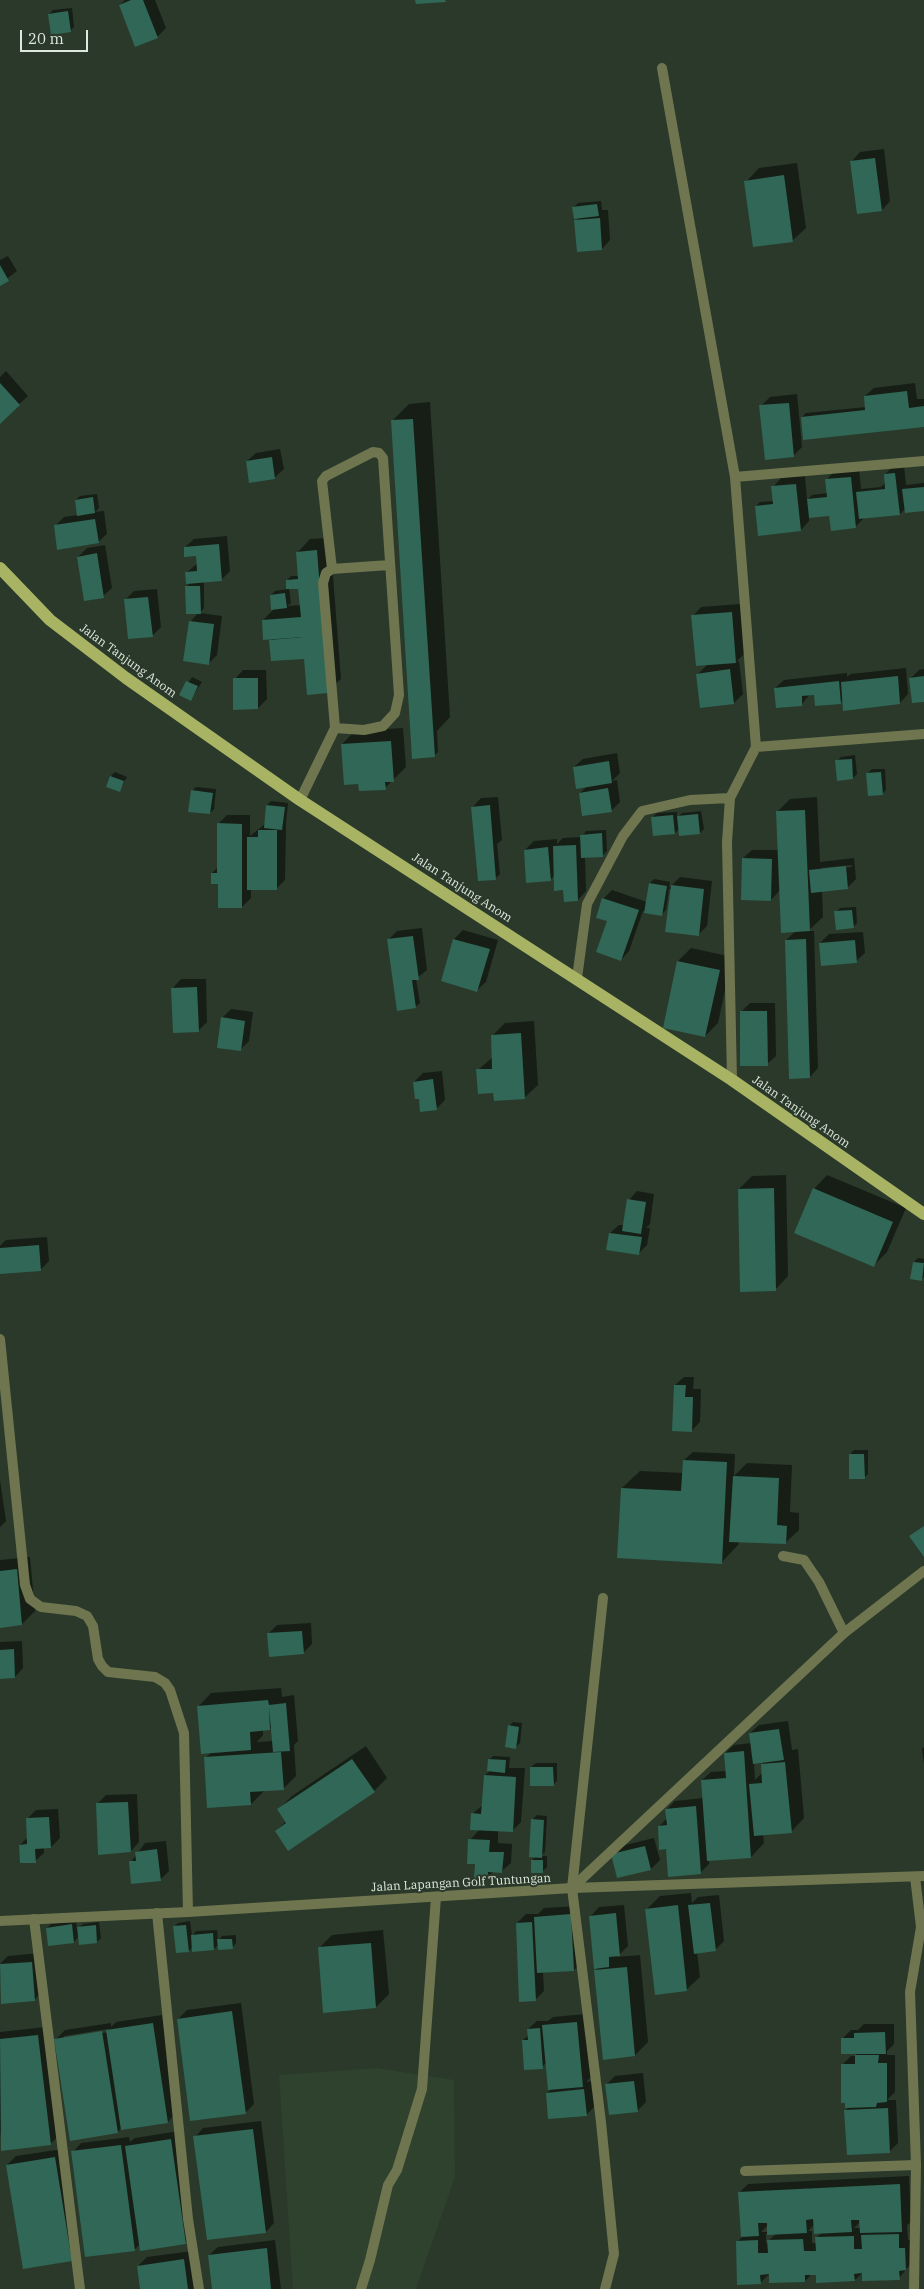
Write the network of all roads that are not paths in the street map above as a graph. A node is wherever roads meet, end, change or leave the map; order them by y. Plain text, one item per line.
1 (662, 68) dead end
2 (924, 461) edge
3 (735, 477) junction
4 (389, 565) junction
5 (0, 568) edge
6 (332, 569) junction
7 (335, 728) junction
8 (924, 734) edge
9 (756, 747) junction
10 (730, 798) junction
11 (300, 800) junction
12 (577, 978) junction
13 (732, 1080) junction
14 (924, 1214) edge
15 (0, 1339) edge
16 (783, 1556) dead end
17 (924, 1571) edge
18 (603, 1598) dead end
19 (844, 1633) junction
20 (920, 1877) edge
21 (572, 1888) junction
22 (436, 1897) junction
23 (188, 1912) junction
24 (157, 1913) junction
25 (34, 1919) junction
26 (0, 1921) edge
27 (916, 2165) junction
28 (745, 2171) dead end
29 (80, 2289) edge
30 (199, 2289) edge
31 (361, 2289) edge
32 (606, 2289) edge
33 (914, 2289) edge

1 - 3 street
2 - 3 street
3 - 9 street
4 - 6 street
4 - 6 street
4 - 7 street
5 - 11 main road, Jalan Tanjung Anom
6 - 7 street
7 - 11 street
8 - 9 street
9 - 10 street
10 - 12 street
10 - 13 street
11 - 12 main road, Jalan Tanjung Anom
12 - 13 main road, Jalan Tanjung Anom
13 - 14 main road, Jalan Tanjung Anom
15 - 23 street
16 - 19 street
17 - 19 street
18 - 21 street
19 - 21 street
20 - 21 street, Jalan Lapangan Golf Tuntungan
20 - 27 street
21 - 22 street, Jalan Lapangan Golf Tuntungan
21 - 32 street
22 - 23 street, Jalan Lapangan Golf Tuntungan
22 - 31 street
23 - 24 street, Jalan Lapangan Golf Tuntungan
24 - 25 street, Jalan Lapangan Golf Tuntungan
24 - 30 street
25 - 26 street, Jalan Lapangan Golf Tuntungan
25 - 29 street
27 - 28 street
27 - 33 street

